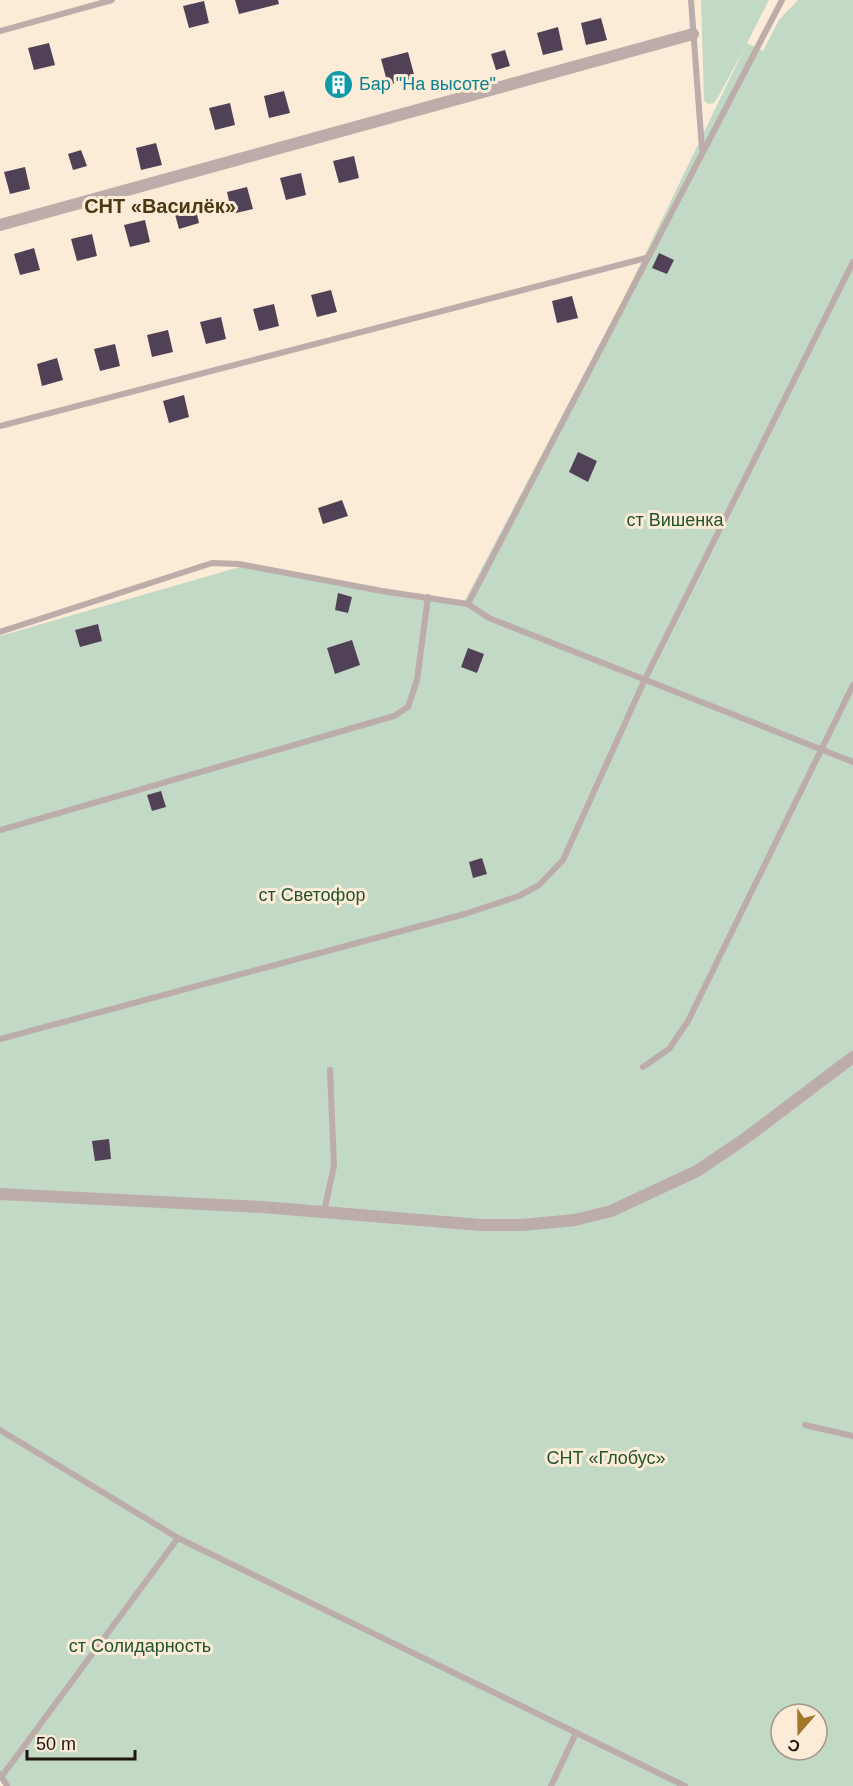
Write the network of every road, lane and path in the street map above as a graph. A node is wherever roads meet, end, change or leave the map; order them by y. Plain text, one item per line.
1 (112, 0) edge
2 (691, 0) edge
3 (782, 0) edge
4 (0, 31) edge
5 (693, 34) junction
6 (702, 151) junction
7 (0, 225) edge
8 (646, 258) junction
9 (853, 262) edge
10 (0, 426) edge
11 (428, 597) junction
12 (468, 604) junction
13 (0, 632) edge
14 (645, 680) junction
15 (853, 685) edge
16 (822, 750) junction
17 (853, 762) edge
18 (0, 830) edge
19 (0, 1038) edge
20 (853, 1057) edge
21 (643, 1067) dead end
22 (330, 1070) dead end
23 (0, 1194) edge
24 (324, 1212) junction
25 (805, 1425) dead end
26 (0, 1430) edge
27 (853, 1436) edge
28 (178, 1538) junction
29 (576, 1733) junction
30 (1, 1775) edge
31 (7, 1786) edge
32 (551, 1786) edge
33 (685, 1786) edge

1 - 4 lane
2 - 5 lane
3 - 6 lane
5 - 6 lane
5 - 7 street
6 - 8 lane
8 - 10 lane
8 - 12 lane
9 - 14 lane
11 - 12 lane
11 - 13 lane
11 - 18 lane
12 - 14 lane
14 - 16 lane
14 - 19 lane
15 - 16 lane
16 - 17 lane
16 - 21 lane
20 - 24 street
22 - 24 lane
23 - 24 street
25 - 27 lane
26 - 28 lane
28 - 29 lane
28 - 30 lane
29 - 32 lane
29 - 33 lane
30 - 31 lane

